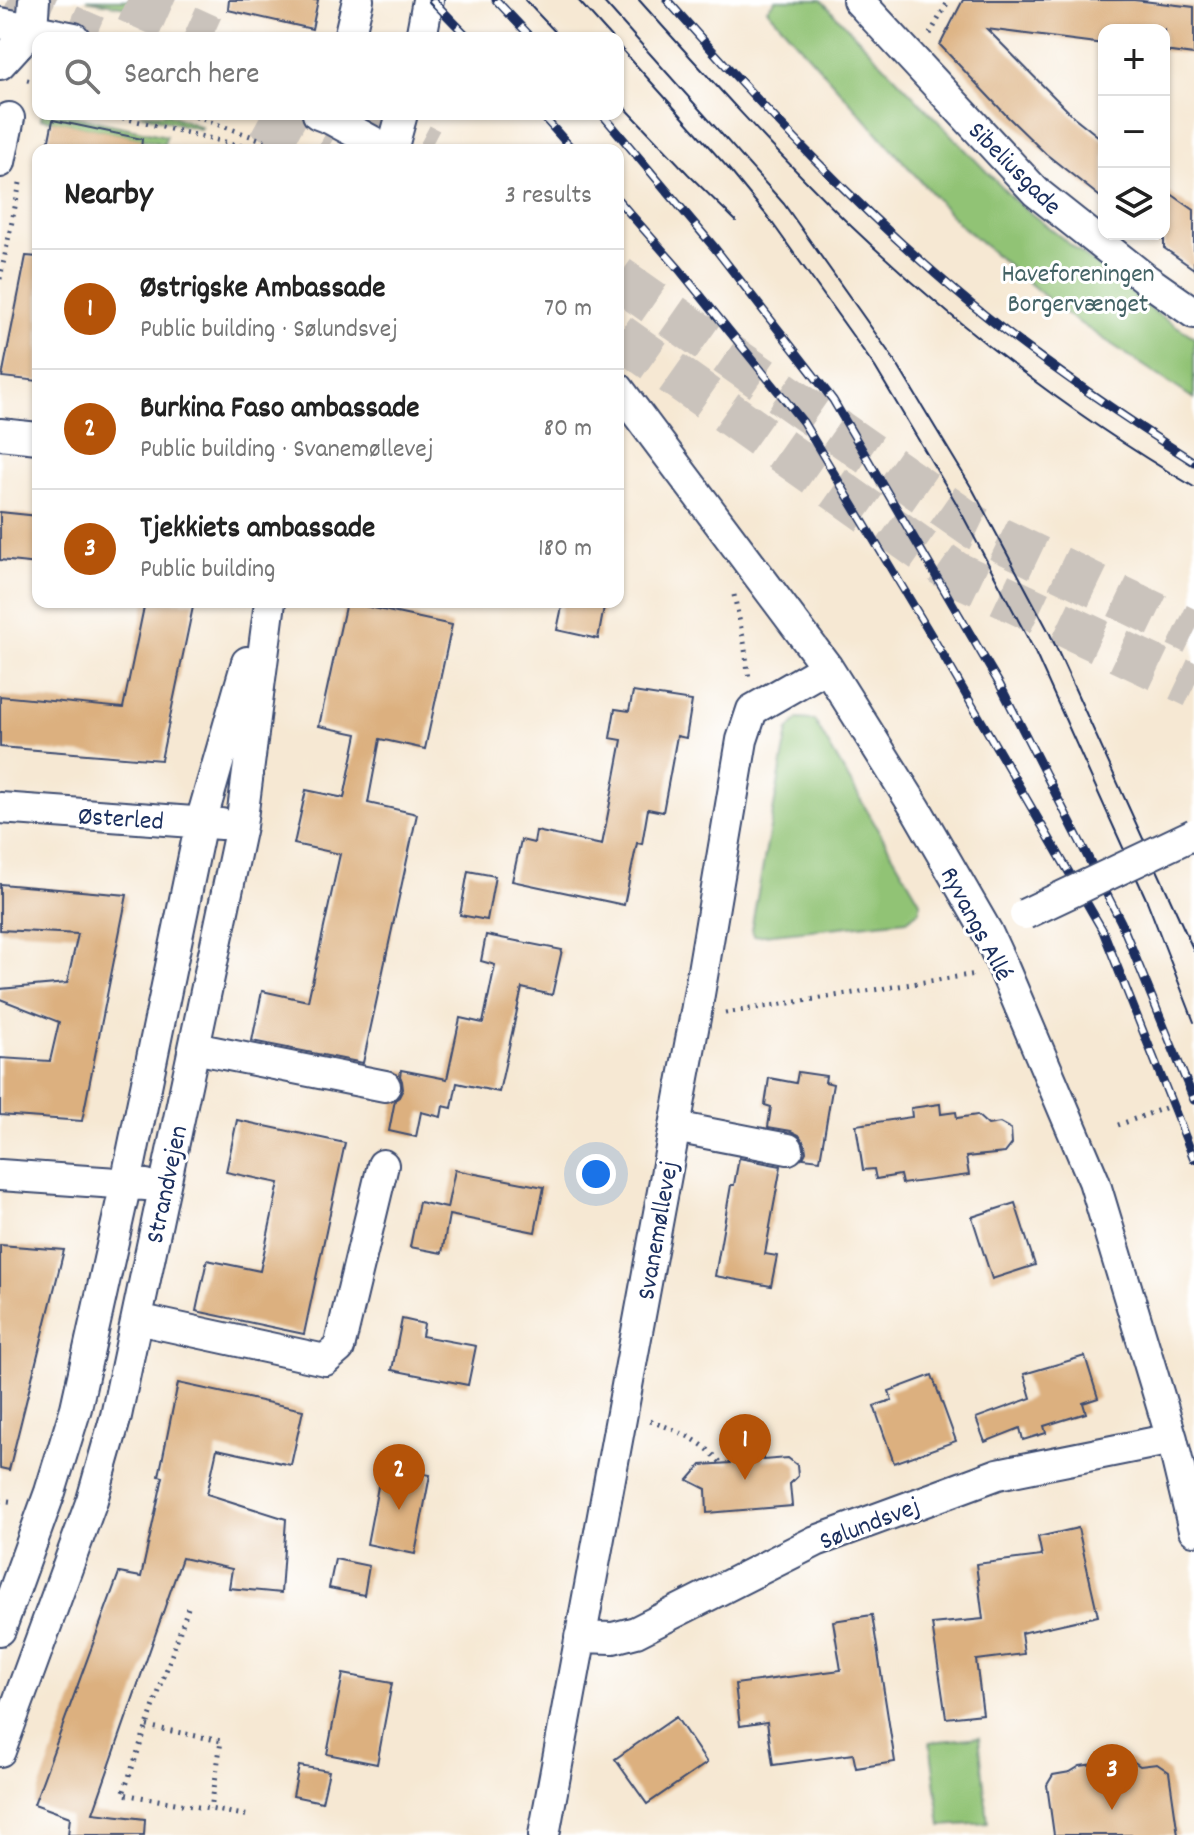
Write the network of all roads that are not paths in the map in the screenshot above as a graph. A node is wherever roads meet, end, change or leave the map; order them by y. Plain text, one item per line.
1 (358, 0) edge
2 (428, 0) edge
3 (858, 0) edge
4 (33, 14) edge
5 (0, 23) edge
6 (64, 32) edge
7 (350, 32) edge
8 (422, 32) edge
9 (0, 64) edge
10 (9, 118) dead end
11 (328, 120) edge
12 (334, 120) edge
13 (400, 120) edge
14 (331, 144) edge
15 (379, 144) edge
16 (392, 144) edge
17 (12, 166) edge
18 (1194, 313) edge
19 (624, 396) edge
20 (0, 434) edge
21 (32, 437) edge
22 (265, 608) edge
23 (266, 608) edge
24 (827, 667) junction
25 (0, 808) edge
26 (201, 822) junction
27 (241, 826) junction
28 (1194, 834) edge
29 (987, 932) junction
30 (194, 1048) junction
31 (385, 1086) dead end
32 (675, 1127) junction
33 (788, 1149) dead end
34 (383, 1165) dead end
35 (0, 1175) edge
36 (126, 1183) junction
37 (165, 1187) junction
38 (137, 1319) junction
39 (1172, 1439) junction
40 (1194, 1530) edge
41 (0, 1630) edge
42 (580, 1637) junction
43 (0, 1751) edge
44 (544, 1835) edge

1 - 7 street
2 - 8 street
3 - 18 street, Sibeliusgade
4 - 5 street
4 - 6 street
4 - 9 street
10 - 17 street
11 - 14 street
12 - 15 street
13 - 16 street
19 - 24 street, Ryvangs Allé
20 - 21 street
22 - 26 street, Strandvejen
23 - 27 street, Strandvejen
24 - 29 street, Ryvangs Allé
24 - 32 street, Svanemøllevej
25 - 26 street, Østerled
26 - 27 street, Østerled
26 - 36 street, Strandvejen
27 - 30 street, Strandvejen
28 - 29 street, bridge
29 - 39 street, Ryvangs Allé
30 - 31 street
30 - 37 street, Strandvejen
32 - 33 street
32 - 42 street, Svanemøllevej
34 - 38 street
35 - 36 street
36 - 37 street
36 - 41 street, Strandvejen
37 - 38 street, Strandvejen
38 - 43 street, Strandvejen
39 - 40 street, Ryvangs Allé
39 - 42 street, Sølundsvej
42 - 44 street, Svanemøllevej

